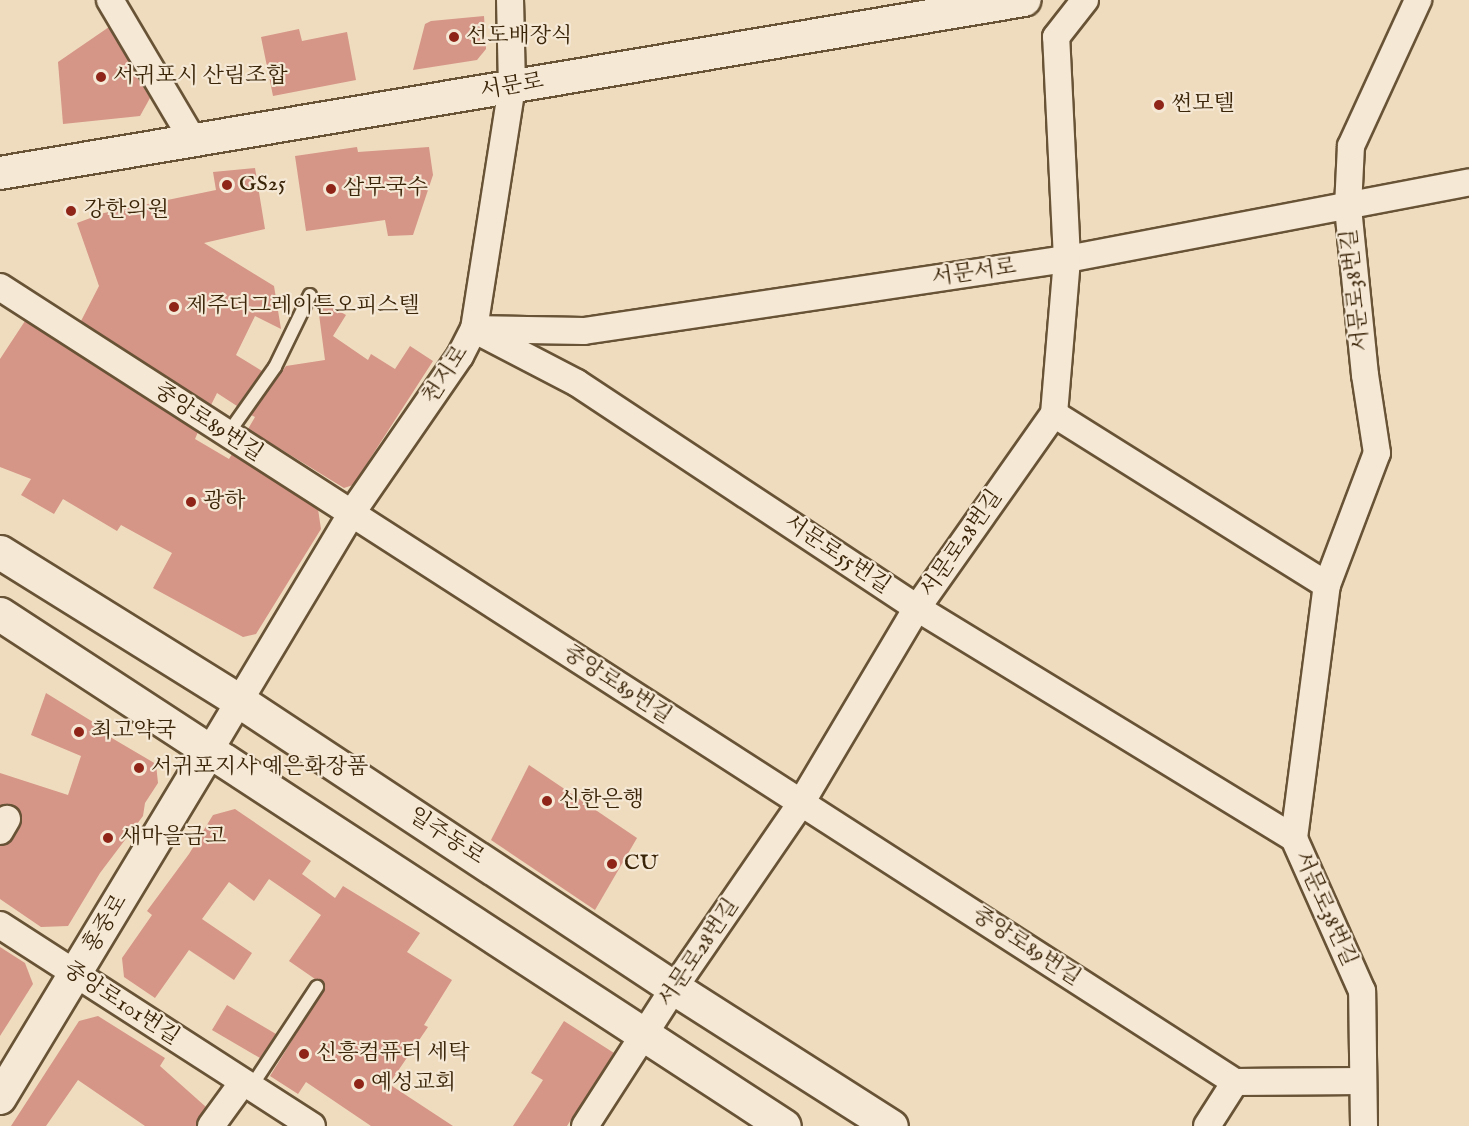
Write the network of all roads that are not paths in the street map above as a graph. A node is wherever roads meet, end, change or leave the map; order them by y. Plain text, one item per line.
1 (110, 0) edge
2 (510, 0) edge
3 (1024, 0) edge
4 (1085, 0) edge
5 (1418, 0) edge
6 (513, 87) junction
7 (194, 142) junction
8 (0, 173) edge
9 (1469, 182) edge
10 (1348, 207) junction
11 (1067, 259) junction
12 (0, 287) edge
13 (310, 295) dead end
14 (474, 329) junction
15 (1054, 414) junction
16 (227, 435) junction
17 (351, 514) junction
18 (0, 552) edge
19 (1326, 585) junction
20 (917, 608) junction
21 (0, 615) edge
22 (238, 700) junction
23 (210, 750) junction
24 (801, 803) junction
25 (1294, 838) junction
26 (0, 925) edge
27 (75, 975) junction
28 (317, 987) dead end
29 (674, 988) junction
30 (645, 1034) junction
31 (1362, 1081) junction
32 (1235, 1082) junction
33 (247, 1085) junction
34 (0, 1098) edge
35 (211, 1126) edge
36 (312, 1126) edge
37 (585, 1126) edge
38 (784, 1126) edge
39 (891, 1126) edge
40 (1207, 1126) edge
41 (1364, 1126) edge

1 - 7 street
2 - 6 street, 천지로
3 - 6 street, 서문로
4 - 11 street
5 - 10 street, 서문로38번길
6 - 7 street, 서문로
6 - 14 street, 천지로
7 - 8 street, 서문로
9 - 10 street, 서문서로
10 - 11 street, 서문서로
10 - 19 street, 서문로38번길
11 - 14 street, 서문서로
11 - 15 street
12 - 16 street, 중앙로89번길
13 - 16 lane
14 - 17 street, 천지로
14 - 20 street, 서문로55번길
15 - 19 street
15 - 20 street, 서문로28번길
16 - 17 street, 중앙로89번길
17 - 22 street, 천지로
17 - 24 street, 중앙로89번길
18 - 22 main road, 일주동로
19 - 25 street, 서문로38번길
20 - 24 street, 서문로28번길
20 - 25 street, 서문로55번길
21 - 23 main road
22 - 23 street, 천지로
22 - 29 main road, 일주동로
23 - 27 street, 홍중로
23 - 30 main road
24 - 29 street, 서문로28번길
24 - 32 street, 중앙로89번길
25 - 31 street, 서문로38번길
26 - 27 street, 중앙로101번길
27 - 33 street, 중앙로101번길
27 - 34 street, 홍중로
28 - 33 lane
29 - 30 street, 서문로28번길
29 - 39 main road, 일주동로
30 - 37 street, 서문로28번길
30 - 38 main road
31 - 32 street
31 - 41 street, 서문로38번길
32 - 40 street
33 - 35 street
33 - 36 street, 중앙로101번길

